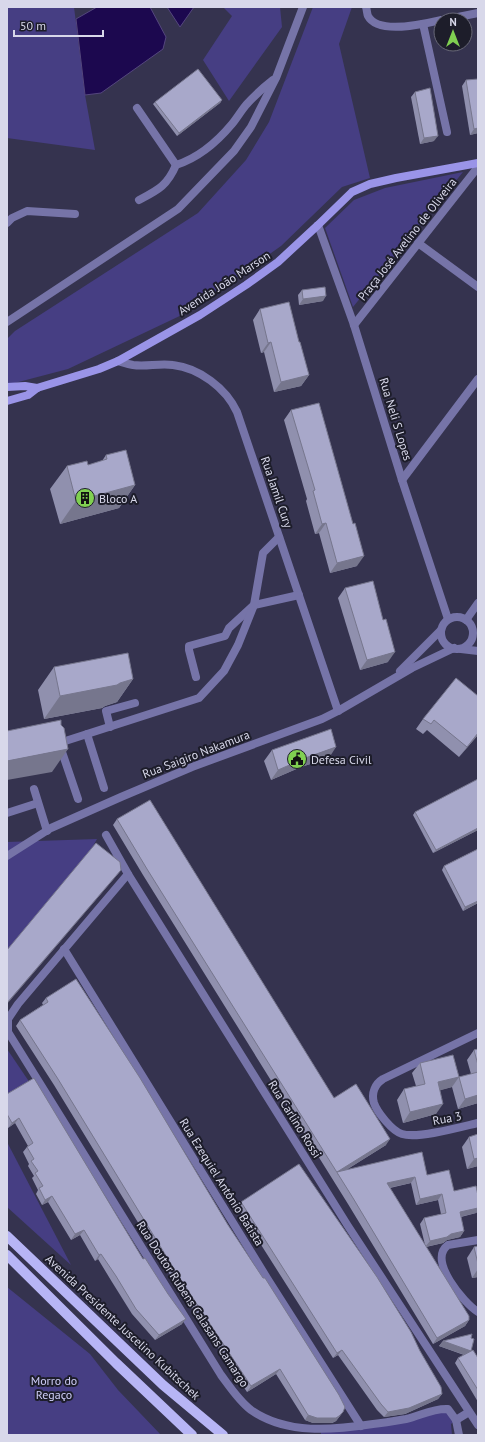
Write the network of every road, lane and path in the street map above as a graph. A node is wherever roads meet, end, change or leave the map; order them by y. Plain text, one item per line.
1 (303, 7) edge
2 (366, 7) edge
3 (433, 22) edge
4 (423, 24) junction
5 (276, 78) junction
6 (137, 108) dead end
7 (447, 132) dead end
8 (478, 163) edge
9 (176, 165) junction
10 (478, 167) edge
11 (138, 200) dead end
12 (75, 214) dead end
13 (7, 223) edge
14 (318, 225) junction
15 (418, 243) junction
16 (478, 287) edge
17 (7, 322) edge
18 (354, 325) junction
19 (118, 361) junction
20 (478, 379) edge
21 (7, 387) edge
22 (37, 388) junction
23 (7, 402) edge
24 (402, 480) junction
25 (279, 537) junction
26 (299, 596) junction
27 (478, 604) edge
28 (254, 605) junction
29 (448, 620) junction
30 (466, 620) junction
31 (442, 630) junction
32 (475, 637) edge
33 (457, 648) junction
34 (478, 651) edge
35 (196, 677) dead end
36 (394, 677) junction
37 (135, 703) dead end
38 (338, 711) junction
39 (110, 728) junction
40 (87, 734) junction
41 (59, 743) junction
42 (50, 746) edge
43 (104, 788) dead end
44 (34, 789) dead end
45 (78, 800) dead end
46 (38, 803) junction
47 (7, 813) edge
48 (47, 831) junction
49 (106, 835) dead end
50 (35, 838) junction
51 (7, 849) edge
52 (7, 856) edge
53 (128, 874) junction
54 (64, 948) junction
55 (478, 1033) edge
56 (478, 1124) edge
57 (7, 1236) edge
58 (478, 1240) edge
59 (7, 1255) edge
60 (478, 1312) edge
61 (469, 1412) junction
62 (456, 1420) junction
63 (478, 1424) edge
64 (361, 1426) junction
65 (192, 1435) edge
66 (223, 1435) edge
67 (459, 1435) edge

1 - 5 street
2 - 4 street
3 - 4 street
4 - 7 street
5 - 9 street
5 - 17 street
6 - 9 street
8 - 14 main road, Avenida João Marson
9 - 11 street
10 - 15 street, Praça José Avelino de Oliveira
12 - 13 street
14 - 18 street, Rua Neli S Lopes
14 - 19 main road, Avenida João Marson
15 - 16 street
15 - 18 street, Praça José Avelino de Oliveira
18 - 24 street, Rua Neli S Lopes
19 - 22 main road, Avenida João Marson
19 - 25 street, Rua Jamil Cury
20 - 24 street
21 - 22 main road, Avenida João Marson
22 - 23 main road, Avenida João Marson
24 - 29 street, Rua Neli S Lopes
25 - 26 street, Rua Jamil Cury
25 - 28 street
26 - 28 street
26 - 38 street, Rua Jamil Cury
27 - 30 street
28 - 35 street
28 - 39 street
29 - 30 street
29 - 31 street
30 - 32 street
31 - 33 street
31 - 36 street, Rua Saigiro Nakamura
32 - 33 street
33 - 34 street
33 - 36 street, Rua Saigiro Nakamura
36 - 38 street, Rua Saigiro Nakamura
37 - 39 street
38 - 48 street, Rua Saigiro Nakamura
39 - 40 street
40 - 41 street
40 - 43 street
41 - 42 street
41 - 45 street
44 - 46 street
46 - 47 street
46 - 48 street
48 - 50 street, Rua Saigiro Nakamura
49 - 53 street, Rua Carlino Rossi
50 - 51 street
50 - 52 street, Rua Saigiro Nakamura
53 - 54 street
53 - 61 street, Rua Carlino Rossi
54 - 64 street, Rua Ezequiel Antônio Batista
54 - 64 street, Rua Doutor Rubens Calasans Camargo
55 - 56 street, Rua 3
57 - 66 main road, Avenida Presidente Juscelino Kubitschek
58 - 60 street
59 - 65 main road
61 - 62 street
61 - 63 street, Rua Carlino Rossi
62 - 64 street, Rua Doutor Rubens Calasans Camargo
62 - 67 street

